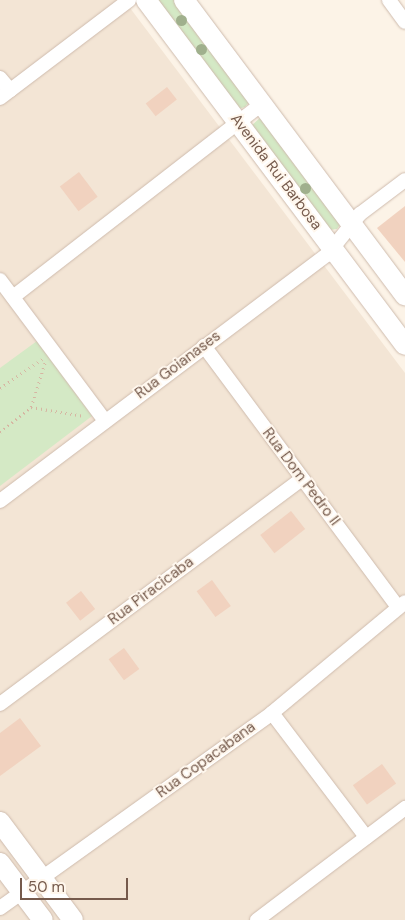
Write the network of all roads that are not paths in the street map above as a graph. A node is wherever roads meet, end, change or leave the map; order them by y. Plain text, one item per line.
1 (129, 0) edge
2 (146, 0) edge
3 (184, 0) edge
4 (389, 0) edge
5 (405, 22) edge
6 (0, 78) edge
7 (5, 94) edge
8 (262, 104) junction
9 (238, 122) junction
10 (405, 180) edge
11 (353, 226) junction
12 (333, 248) junction
13 (0, 280) edge
14 (405, 295) edge
15 (12, 296) junction
16 (405, 345) edge
17 (204, 346) junction
18 (104, 421) junction
19 (302, 479) junction
20 (0, 500) edge
21 (401, 604) edge
22 (0, 704) edge
23 (272, 712) junction
24 (405, 808) edge
25 (0, 822) edge
26 (366, 837) junction
27 (0, 863) edge
28 (41, 877) junction
29 (21, 892) junction
30 (0, 908) edge
31 (42, 920) edge
32 (73, 920) edge
33 (257, 920) edge

1 - 7 street
2 - 9 street, Avenida Rui Barbosa
3 - 8 street, Avenida Rui Barbosa
4 - 5 street
6 - 7 street
8 - 9 street
8 - 11 street, Avenida Rui Barbosa
9 - 12 street, Avenida Rui Barbosa
9 - 15 street
10 - 11 street, Rua Goianases
11 - 12 street, Rua Goianases
11 - 14 street, Avenida Rui Barbosa
12 - 16 street, Avenida Rui Barbosa
12 - 17 street, Rua Goianases
13 - 15 street
15 - 18 street
17 - 18 street, Rua Goianases
17 - 19 street, Rua Dom Pedro II
18 - 20 street, Rua Goianases
19 - 21 street, Rua Dom Pedro II
19 - 22 street, Rua Piracicaba
21 - 23 street, Rua Copacabana
23 - 26 street
23 - 28 street, Rua Copacabana
24 - 26 street
25 - 28 street
26 - 33 street
27 - 29 street
28 - 29 street, Rua Copacabana
28 - 32 street
29 - 30 street, Rua Copacabana
29 - 31 street

